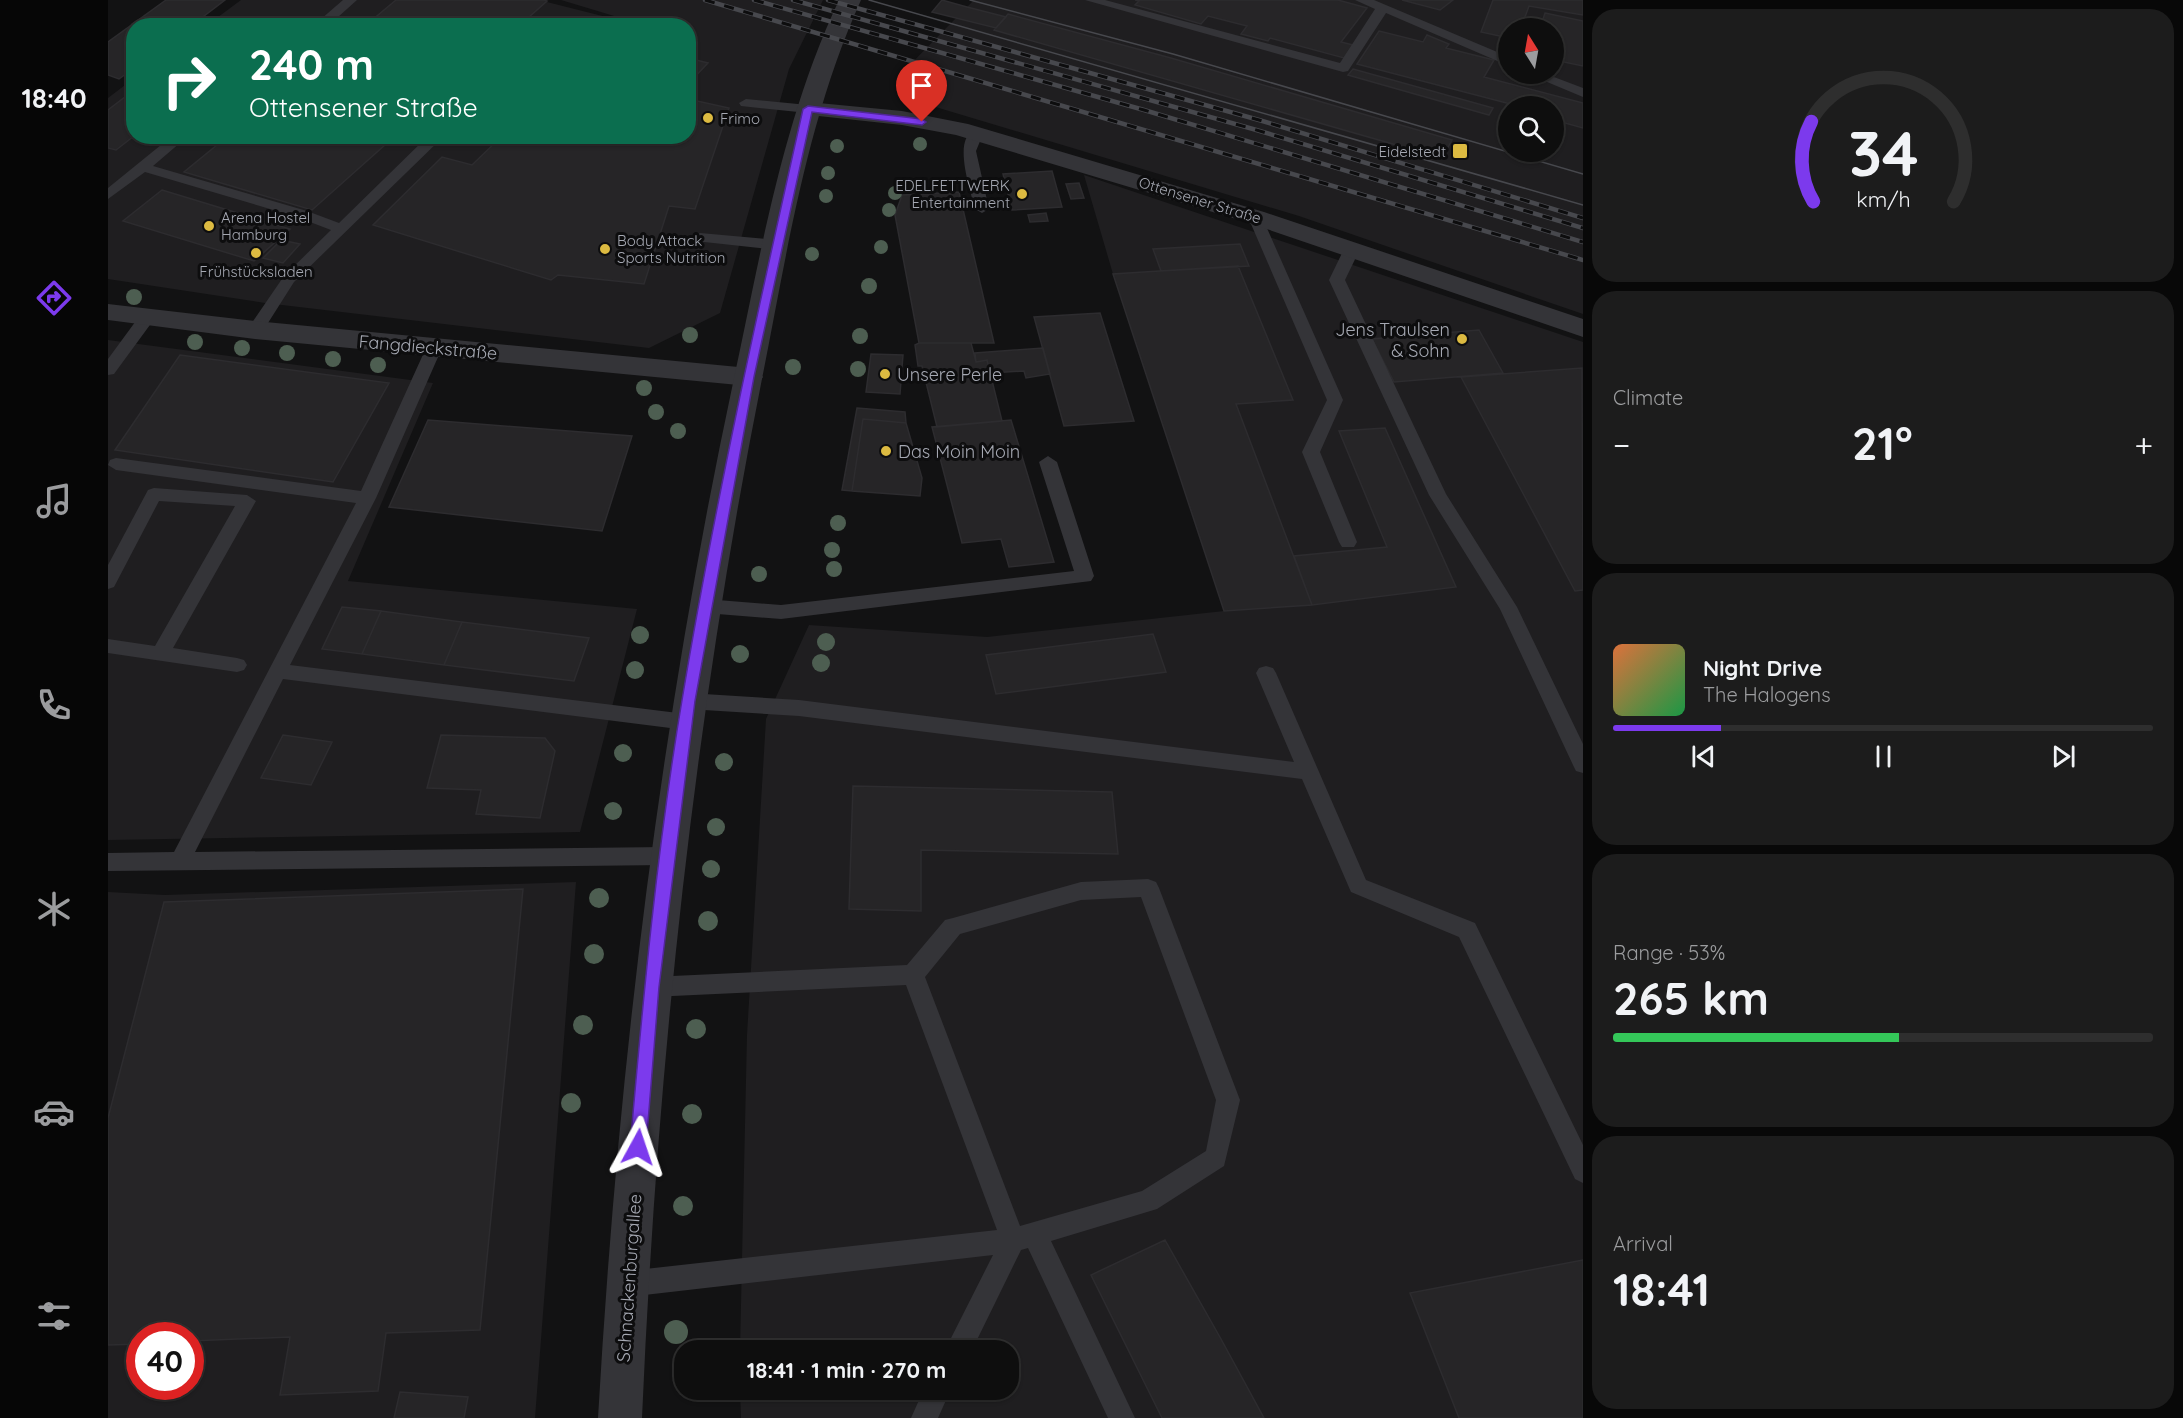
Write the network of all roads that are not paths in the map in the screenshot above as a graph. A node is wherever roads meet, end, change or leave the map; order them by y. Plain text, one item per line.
1 (351, 0) edge
2 (850, 0) edge
3 (1091, 0) edge
4 (1361, 0) edge
5 (1383, 7) junction
6 (329, 18) edge
7 (1498, 57) edge
8 (1561, 84) edge
9 (1583, 93) edge
10 (746, 104) dead end
11 (808, 109) junction
12 (976, 134) junction
13 (171, 144) edge
14 (429, 144) edge
15 (143, 167) junction
16 (108, 195) edge
17 (982, 209) dead end
18 (1255, 217) junction
19 (341, 229) junction
20 (700, 238) dead end
21 (777, 245) junction
22 (1352, 249) junction
23 (108, 312) edge
24 (147, 318) junction
25 (1583, 328) edge
26 (255, 330) junction
27 (434, 348) junction
28 (108, 370) edge
29 (749, 377) junction
30 (1048, 462) dead end
31 (116, 464) dead end
32 (367, 498) junction
33 (1348, 542) dead end
34 (108, 582) edge
35 (705, 606) junction
36 (108, 646) edge
37 (160, 654) junction
38 (237, 665) dead end
39 (278, 671) junction
40 (1266, 673) dead end
41 (687, 712) junction
42 (1583, 765) edge
43 (1310, 772) junction
44 (667, 856) junction
45 (180, 861) junction
46 (108, 862) edge
47 (913, 975) junction
48 (651, 987) junction
49 (1583, 1171) edge
50 (1023, 1237) junction
51 (627, 1284) junction
52 (964, 1340) edge
53 (933, 1400) edge
54 (620, 1418) edge
55 (924, 1418) edge
56 (1122, 1418) edge

1 - 6 lane
2 - 11 street, Schnackenburgallee
3 - 5 lane
4 - 5 lane
5 - 7 lane
8 - 9 lane
10 - 11 lane
11 - 12 street, Ottensener Straße
11 - 21 street, Schnackenburgallee
12 - 17 lane
12 - 18 street, Ottensener Straße
13 - 15 lane
14 - 19 lane
15 - 16 lane
15 - 19 lane
18 - 22 street, Ottensener Straße
18 - 33 lane
19 - 26 lane
20 - 21 lane
21 - 29 street, Schnackenburgallee
22 - 25 street, Ottensener Straße
22 - 42 lane
23 - 24 street, Fangdieckstraße
24 - 26 street, Fangdieckstraße
24 - 28 lane
26 - 27 street, Fangdieckstraße
27 - 29 street, Fangdieckstraße
27 - 32 lane
29 - 35 street, Schnackenburgallee
30 - 35 lane
31 - 32 lane
32 - 39 lane
34 - 37 lane
35 - 41 street, Schnackenburgallee
36 - 37 lane
37 - 38 lane
39 - 41 lane
39 - 45 lane
40 - 43 lane
41 - 43 lane
41 - 44 street, Schnackenburgallee
43 - 49 lane
44 - 45 lane
44 - 48 street, Schnackenburgallee
45 - 46 lane
47 - 48 lane
47 - 50 lane
47 - 50 lane
48 - 51 street, Schnackenburgallee
50 - 51 lane
50 - 52 lane
50 - 56 lane
51 - 54 street, Schnackenburgallee
53 - 55 lane

